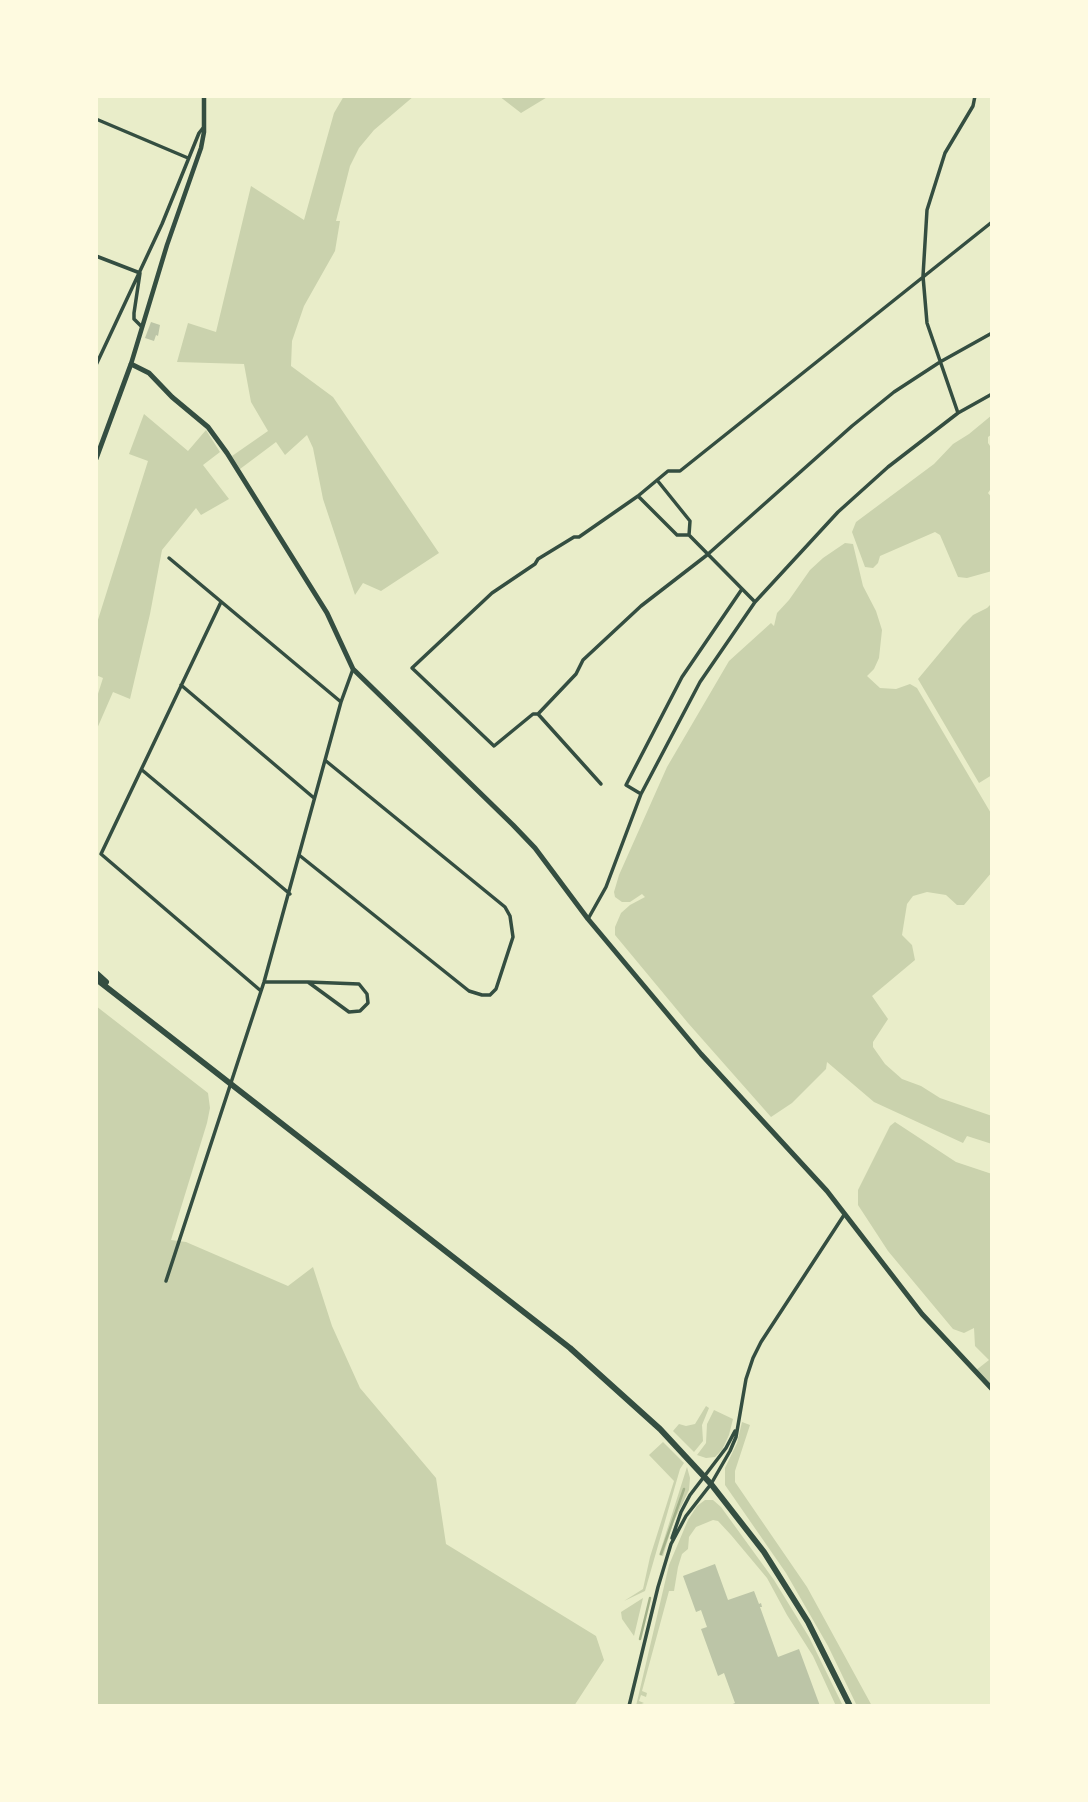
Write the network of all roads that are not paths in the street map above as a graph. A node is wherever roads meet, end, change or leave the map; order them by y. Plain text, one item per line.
1 (204, 96) edge
2 (975, 96) edge
3 (96, 119) edge
4 (205, 127) junction
5 (188, 158) junction
6 (992, 222) edge
7 (96, 256) edge
8 (140, 273) junction
9 (923, 276) junction
10 (142, 327) junction
11 (992, 333) edge
12 (940, 362) junction
13 (131, 363) junction
14 (96, 365) edge
15 (992, 394) edge
16 (958, 413) junction
17 (96, 460) edge
18 (657, 480) junction
19 (638, 496) junction
20 (689, 535) junction
21 (707, 555) junction
22 (169, 558) dead end
23 (742, 589) junction
24 (221, 602) junction
25 (755, 602) junction
26 (353, 669) junction
27 (181, 685) junction
28 (341, 702) junction
29 (538, 714) junction
30 (326, 761) junction
31 (142, 770) junction
32 (601, 784) dead end
33 (641, 794) junction
34 (314, 798) junction
35 (299, 855) junction
36 (290, 894) junction
37 (588, 919) junction
38 (96, 973) edge
39 (96, 979) edge
40 (264, 982) junction
41 (308, 982) junction
42 (261, 991) junction
43 (125, 1000) junction
44 (845, 1213) junction
45 (166, 1281) dead end
46 (992, 1389) edge
47 (737, 1426) junction
48 (705, 1476) junction
49 (711, 1484) junction
50 (671, 1544) junction
51 (629, 1706) edge
52 (850, 1706) edge

1 - 4 street
2 - 9 street
3 - 5 street
4 - 5 street
4 - 10 street
5 - 8 street
6 - 9 street
7 - 8 street
8 - 10 street
8 - 14 street
9 - 12 street
9 - 18 street
10 - 13 street
11 - 12 street
12 - 16 street
12 - 21 street
13 - 17 main road
13 - 26 main road
15 - 16 street
16 - 25 street
18 - 19 street
18 - 20 street
19 - 20 street
19 - 29 street
20 - 21 street
21 - 23 street
21 - 29 street
22 - 24 street
23 - 25 street
23 - 33 street
24 - 27 street
24 - 28 street
25 - 33 street
26 - 28 street
26 - 37 main road
27 - 31 street
27 - 34 street
28 - 30 street
29 - 32 street
30 - 34 street
30 - 35 street
31 - 36 street
31 - 42 street
33 - 37 street
34 - 35 street
35 - 36 street
36 - 40 street
37 - 44 main road
38 - 43 main road
39 - 43 main road
40 - 41 street
40 - 42 street
41 - 41 street
42 - 45 street
43 - 48 main road
44 - 46 main road
44 - 47 street
47 - 48 street
47 - 49 street
48 - 49 main road
48 - 50 street
49 - 50 street
49 - 52 main road
50 - 51 street

